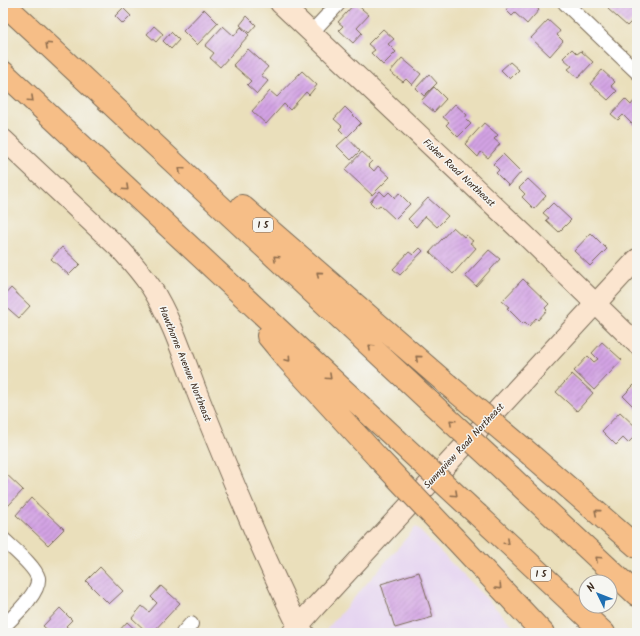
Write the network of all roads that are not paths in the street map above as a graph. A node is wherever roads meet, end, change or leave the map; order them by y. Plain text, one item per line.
1 (3, 3) edge
2 (280, 3) edge
3 (339, 3) edge
4 (565, 3) edge
5 (311, 33) junction
6 (3, 72) edge
7 (76, 72) junction
8 (637, 72) edge
9 (3, 139) edge
10 (637, 259) edge
11 (209, 264) junction
12 (595, 304) junction
13 (637, 344) edge
14 (3, 539) edge
15 (637, 547) edge
16 (637, 595) edge
17 (3, 627) edge
18 (298, 631) edge
19 (543, 633) edge
20 (604, 633) edge

7 -> 1 highway, I 5
2 - 5 main road, Fisher Road Northeast
3 - 5 street
4 - 8 street
5 - 12 main road, Fisher Road Northeast
6 -> 11 highway, I 5
15 -> 7 highway, I 5, bridge
16 -> 7 highway, I 5, bridge
9 - 18 main road, Hawthorne Avenue Northeast
10 - 12 main road, Sunnyview Road Northeast
11 -> 19 highway, bridge
11 -> 20 highway, I 5, bridge
12 - 13 main road, Fisher Road Northeast
12 - 18 main road, Sunnyview Road Northeast
14 - 17 street

